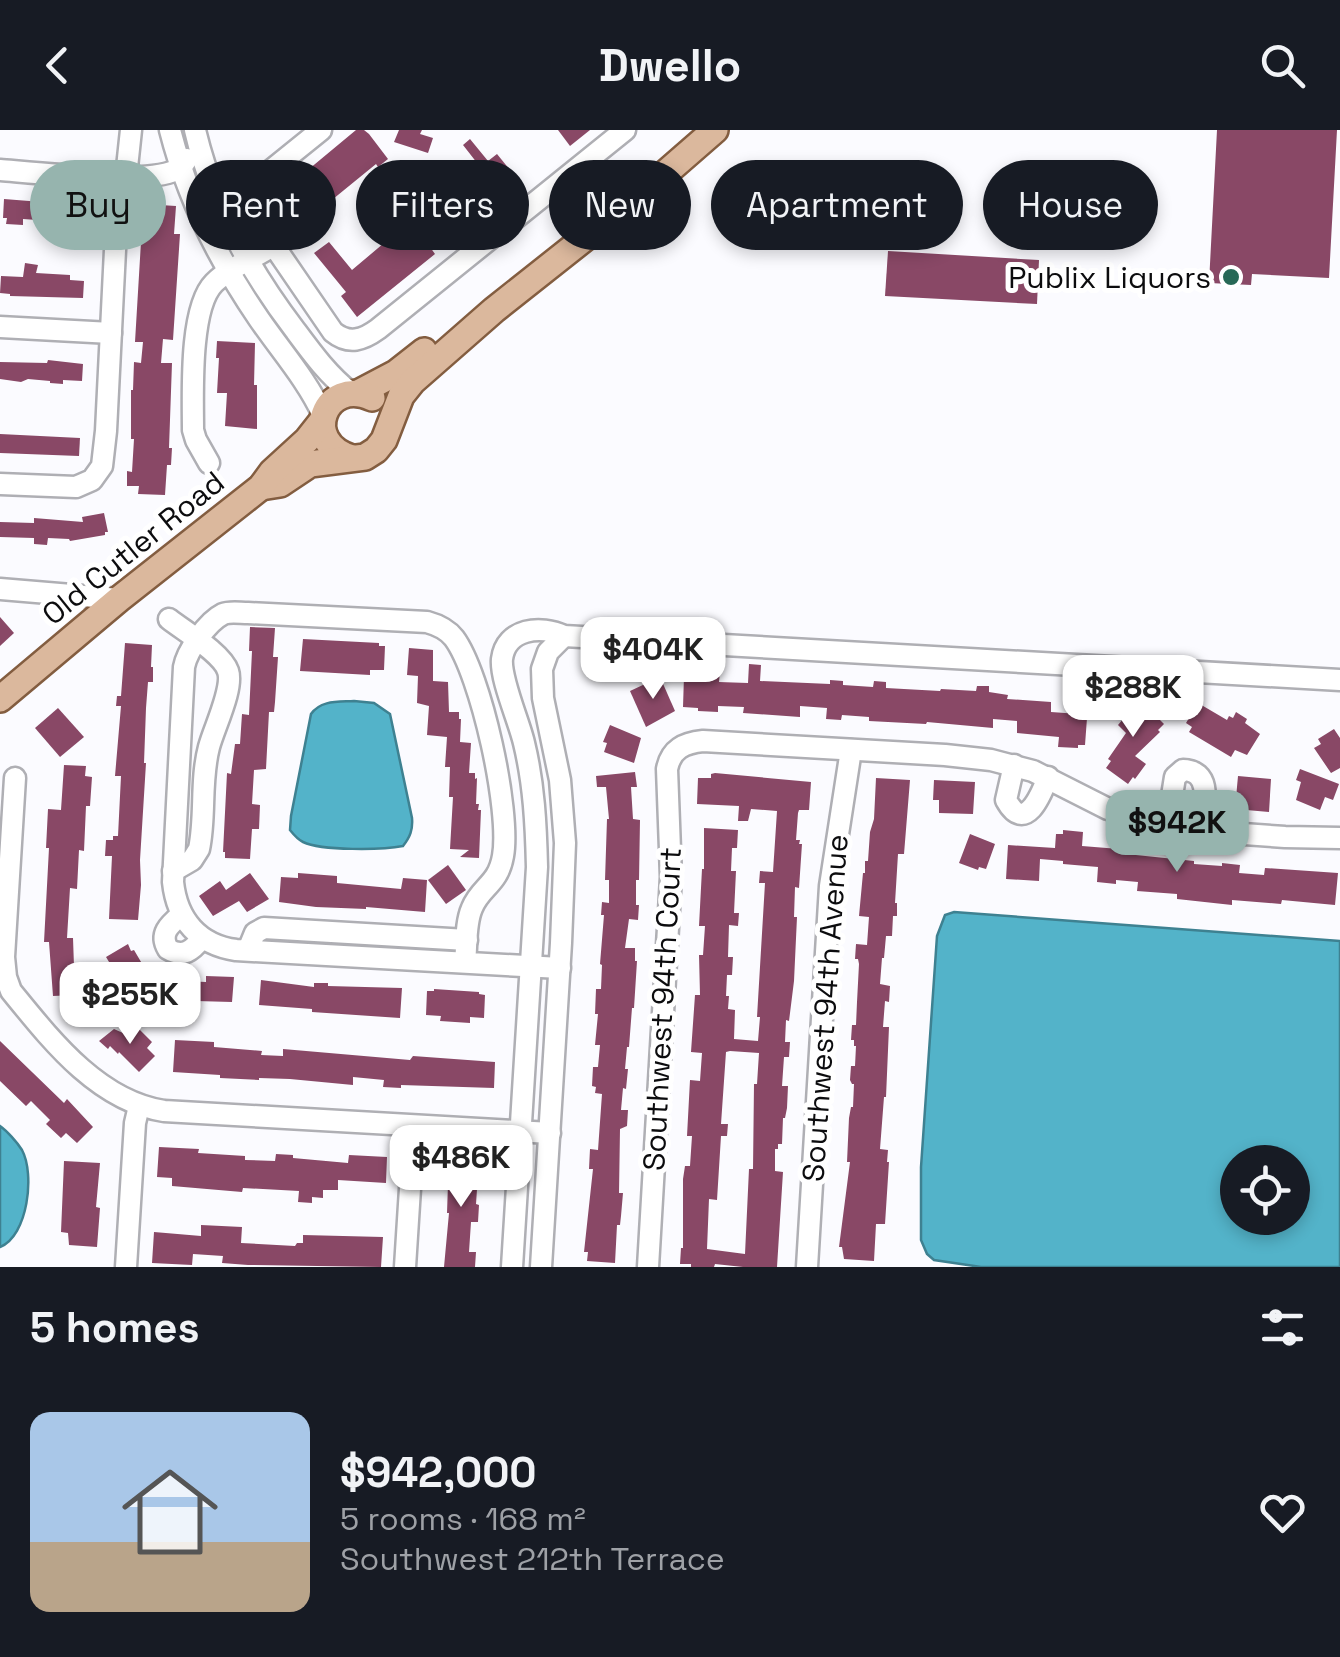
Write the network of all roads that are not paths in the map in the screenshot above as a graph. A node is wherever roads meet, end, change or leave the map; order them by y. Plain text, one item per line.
1 (130, 130) edge
2 (170, 130) edge
3 (321, 130) edge
4 (625, 130) edge
5 (696, 130) edge
6 (715, 130) edge
7 (197, 137) edge
8 (128, 160) edge
9 (284, 160) edge
10 (180, 168) junction
11 (0, 170) edge
12 (30, 172) edge
13 (166, 173) edge
14 (115, 250) edge
15 (266, 250) edge
16 (277, 250) edge
17 (238, 267) junction
18 (0, 327) edge
19 (111, 333) junction
20 (354, 393) junction
21 (322, 418) junction
22 (387, 428) junction
23 (352, 458) junction
24 (208, 463) dead end
25 (0, 484) edge
26 (261, 487) junction
27 (0, 589) edge
28 (118, 599) junction
29 (168, 618) dead end
30 (564, 636) junction
31 (196, 641) junction
32 (1340, 680) edge
33 (0, 699) edge
34 (851, 750) junction
35 (1014, 765) junction
36 (1048, 777) junction
37 (15, 778) dead end
38 (1167, 827) junction
39 (1200, 831) junction
40 (1340, 838) edge
41 (173, 871) junction
42 (467, 940) junction
43 (3, 943) edge
44 (248, 950) junction
45 (465, 962) junction
46 (531, 966) junction
47 (560, 968) junction
48 (139, 1106) junction
49 (414, 1126) junction
50 (522, 1132) junction
51 (550, 1133) junction
52 (126, 1267) edge
53 (405, 1267) edge
54 (512, 1267) edge
55 (541, 1267) edge
56 (648, 1267) edge
57 (806, 1267) edge

1 - 8 street
2 - 10 street
3 - 9 street
4 - 16 street
5 - 20 main road
6 - 22 main road
7 - 10 street
7 - 17 street
10 - 13 street
10 - 17 street
11 - 12 street
14 - 19 street
15 - 17 street
17 - 20 street
17 - 21 street
17 - 24 street
18 - 19 street
19 - 25 street
20 - 21 main road
20 - 22 main road
21 - 23 main road
21 - 26 main road, Old Cutler Road
22 - 23 main road
23 - 26 main road, Old Cutler Road
26 - 28 main road, Old Cutler Road
27 - 28 street
28 - 33 main road, Old Cutler Road
29 - 31 street
30 - 32 street
30 - 46 street
30 - 47 street
31 - 41 street
31 - 41 street
31 - 42 street
34 - 35 street
34 - 56 street, Southwest 94th Court
34 - 57 street, Southwest 94th Avenue
35 - 36 street
35 - 36 street
36 - 38 street
37 - 43 street
38 - 39 street
38 - 39 street
39 - 40 street
41 - 44 street
42 - 44 street
42 - 45 street
43 - 48 street
44 - 45 street
45 - 46 street
46 - 47 street
46 - 50 street
47 - 51 street
48 - 49 street
48 - 52 street
49 - 50 street
49 - 53 street
50 - 51 street
50 - 54 street
51 - 55 street

